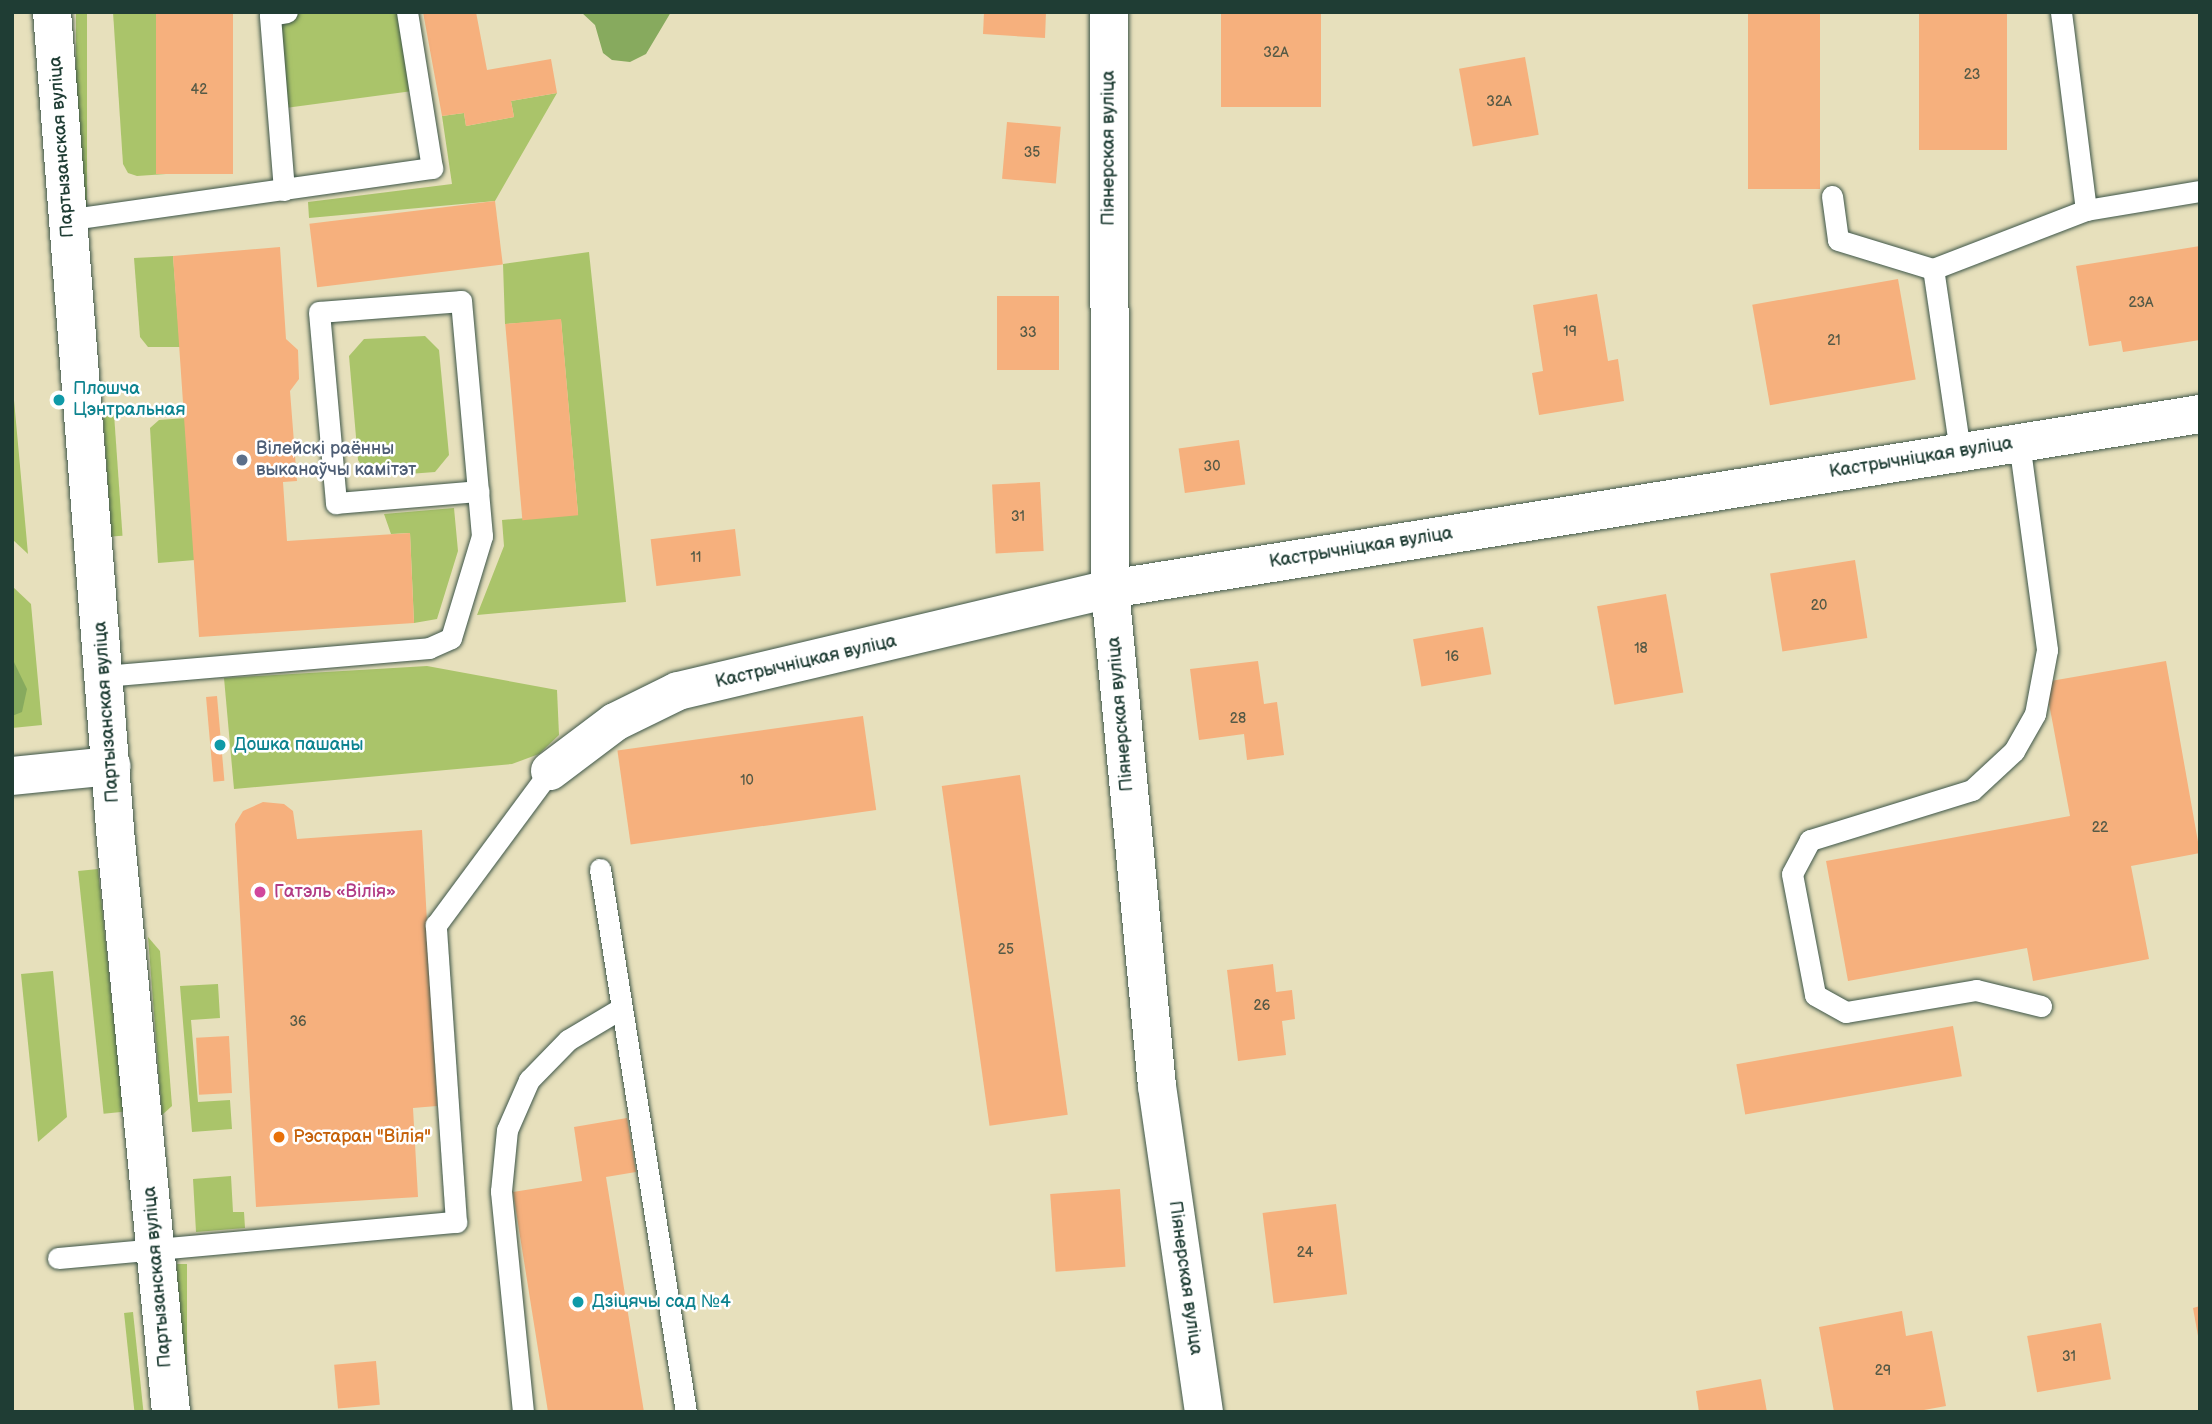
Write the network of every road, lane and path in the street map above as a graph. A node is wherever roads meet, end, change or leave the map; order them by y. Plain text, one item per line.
1 (52, 12) edge
2 (287, 12) edge
3 (407, 12) edge
4 (1109, 12) edge
5 (2061, 12) edge
6 (284, 190) junction
7 (2200, 191) edge
8 (1832, 196) dead end
9 (2086, 210) junction
10 (66, 220) junction
11 (1933, 269) junction
12 (2200, 414) edge
13 (2019, 442) junction
14 (1960, 452) junction
15 (478, 491) junction
16 (1110, 589) junction
17 (104, 676) junction
18 (111, 766) junction
19 (550, 771) joint
20 (12, 776) edge
21 (600, 869) dead end
22 (2041, 1006) dead end
23 (620, 1009) junction
24 (155, 1247) junction
25 (58, 1258) dead end
26 (171, 1412) edge
27 (523, 1412) edge
28 (686, 1412) edge
29 (1205, 1412) edge

1 - 10 street, Партызанская вуліца
2 - 6 lane
3 - 6 lane
4 - 16 street, Піянерская вуліца
5 - 9 lane
6 - 10 lane
7 - 9 lane
8 - 11 lane
9 - 11 lane
10 - 17 street, Партызанская вуліца
11 - 14 lane
12 - 13 street, Кастрычніцкая вуліца
13 - 14 street, Кастрычніцкая вуліца
13 - 22 lane
14 - 16 street, Кастрычніцкая вуліца
15 - 15 lane
15 - 17 lane
16 - 19 street, Кастрычніцкая вуліца
16 - 29 street, Піянерская вуліца
17 - 18 street, Партызанская вуліца
18 - 20 street
18 - 24 street, Партызанская вуліца
19 - 24 lane
21 - 23 lane
23 - 27 lane
23 - 28 lane
24 - 25 lane
24 - 26 street, Партызанская вуліца

